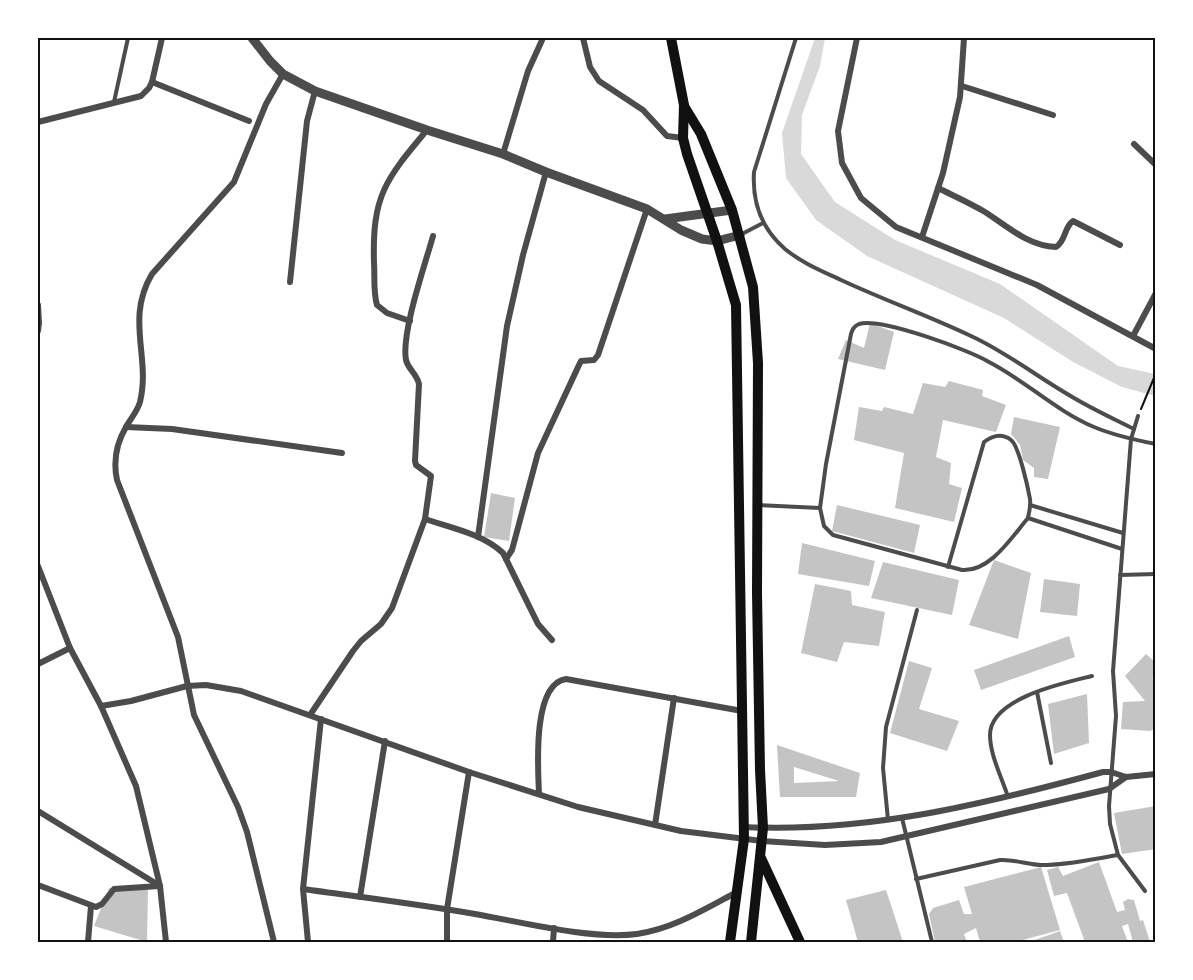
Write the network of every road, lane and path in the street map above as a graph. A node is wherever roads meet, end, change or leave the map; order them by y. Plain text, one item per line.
1 (128, 38) edge
2 (162, 38) edge
3 (252, 38) edge
4 (543, 38) edge
5 (583, 38) edge
6 (671, 38) edge
7 (796, 38) edge
8 (857, 38) edge
9 (964, 38) edge
10 (284, 74) junction
11 (152, 82) junction
12 (962, 86) junction
13 (315, 91) junction
14 (114, 103) junction
15 (684, 105) junction
16 (1053, 115) dead end
17 (249, 121) dead end
18 (38, 122) edge
19 (427, 130) junction
20 (683, 138) junction
21 (1134, 144) dead end
22 (503, 154) junction
23 (1155, 165) edge
24 (546, 172) junction
25 (938, 188) junction
26 (647, 209) junction
27 (732, 210) junction
28 (707, 214) junction
29 (665, 219) junction
30 (763, 223) junction
31 (740, 235) junction
32 (433, 236) dead end
33 (922, 237) junction
34 (717, 241) junction
35 (1120, 245) dead end
36 (290, 282) dead end
37 (1155, 292) edge
38 (38, 305) edge
39 (410, 321) junction
40 (38, 331) edge
41 (1133, 336) junction
42 (1155, 349) edge
43 (1155, 373) edge
44 (1138, 416) joint
45 (126, 427) junction
46 (1134, 429) junction
47 (1131, 439) junction
48 (1155, 444) edge
49 (342, 453) dead end
50 (758, 505) junction
51 (1030, 505) junction
52 (820, 508) junction
53 (1028, 518) junction
54 (425, 519) junction
55 (1123, 533) junction
56 (478, 537) junction
57 (1122, 549) junction
58 (506, 559) junction
59 (38, 566) edge
60 (948, 567) junction
61 (1155, 574) edge
62 (1120, 575) junction
63 (917, 610) dead end
64 (552, 640) dead end
65 (70, 648) junction
66 (38, 663) edge
67 (1092, 676) dead end
68 (188, 686) junction
69 (1037, 692) junction
70 (674, 698) junction
71 (101, 706) junction
72 (742, 711) junction
73 (310, 715) junction
74 (321, 719) junction
75 (385, 741) junction
76 (1050, 763) dead end
77 (469, 772) junction
78 (1111, 772) junction
79 (1155, 774) edge
80 (1126, 777) junction
81 (1111, 789) junction
82 (539, 794) junction
83 (1008, 798) junction
84 (38, 811) edge
85 (902, 818) junction
86 (888, 820) junction
87 (655, 825) junction
88 (744, 827) junction
89 (763, 828) junction
90 (906, 836) junction
91 (744, 839) junction
92 (762, 841) junction
93 (1118, 855) junction
94 (760, 856) junction
95 (916, 879) junction
96 (38, 885) edge
97 (160, 886) junction
98 (303, 889) junction
99 (1145, 891) dead end
100 (737, 892) junction
101 (360, 897) junction
102 (91, 906) junction
103 (447, 909) junction
104 (554, 928) junction
105 (87, 942) edge
106 (166, 942) edge
107 (274, 942) edge
108 (308, 942) edge
109 (447, 942) edge
110 (553, 942) edge
111 (730, 942) edge
112 (751, 942) edge
113 (800, 942) edge
114 (932, 942) edge

1 - 14 lane
2 - 11 street
3 - 10 street
4 - 22 street
5 - 20 street
6 - 15 main road
7 - 30 lane
8 - 33 street
9 - 12 street
10 - 13 street
10 - 45 street
11 - 14 street
11 - 17 street
12 - 16 street
12 - 25 street
13 - 19 street
13 - 36 street
14 - 18 street
15 - 20 main road
15 - 27 main road
19 - 22 street
19 - 39 street
20 - 28 main road
21 - 23 street
22 - 24 street
24 - 26 street
24 - 56 street
25 - 33 street
25 - 35 street
26 - 29 street
26 - 58 street
27 - 28 street
27 - 31 main road
28 - 29 street
28 - 34 main road
29 - 34 street
30 - 31 lane
30 - 46 lane
31 - 34 street
31 - 50 main road
32 - 39 street
33 - 41 street
34 - 72 main road
37 - 41 street
38 - 40 street
39 - 54 street
41 - 42 street
43 - 44 path
44 - 46 lane
45 - 49 street
45 - 68 street
46 - 47 lane
47 - 48 lane
47 - 52 lane
47 - 55 lane
50 - 52 lane
50 - 89 main road
51 - 53 lane
51 - 55 lane
51 - 60 lane
52 - 60 lane
53 - 57 lane
53 - 60 lane
54 - 56 street
54 - 73 street
55 - 57 lane
56 - 58 street
57 - 62 lane
58 - 64 street
59 - 65 street
61 - 62 lane
62 - 78 lane
63 - 86 lane
65 - 66 street
65 - 71 street
67 - 69 lane
68 - 71 street
68 - 73 street
68 - 107 street
69 - 76 lane
69 - 83 lane
70 - 72 street
70 - 82 street
70 - 87 street
71 - 97 street
72 - 88 main road
73 - 74 street
74 - 75 street
74 - 98 street
75 - 77 street
75 - 101 street
77 - 82 street
77 - 103 street
78 - 80 street
78 - 81 lane
78 - 83 street
79 - 80 street
80 - 81 street
81 - 90 street
81 - 93 lane
82 - 87 street
83 - 85 street
84 - 97 street
85 - 86 street
85 - 90 lane
86 - 89 street
87 - 91 street
88 - 89 street
88 - 91 main road
89 - 92 main road
90 - 92 street
90 - 95 lane
91 - 92 street
91 - 100 main road
92 - 94 main road
93 - 95 lane
93 - 99 lane
94 - 112 main road
94 - 113 main road
95 - 114 lane
96 - 102 street
97 - 102 street
97 - 106 street
98 - 101 street
98 - 108 street
100 - 104 street
100 - 111 main road
101 - 103 street
102 - 105 street
103 - 104 street
103 - 109 street
104 - 110 street

